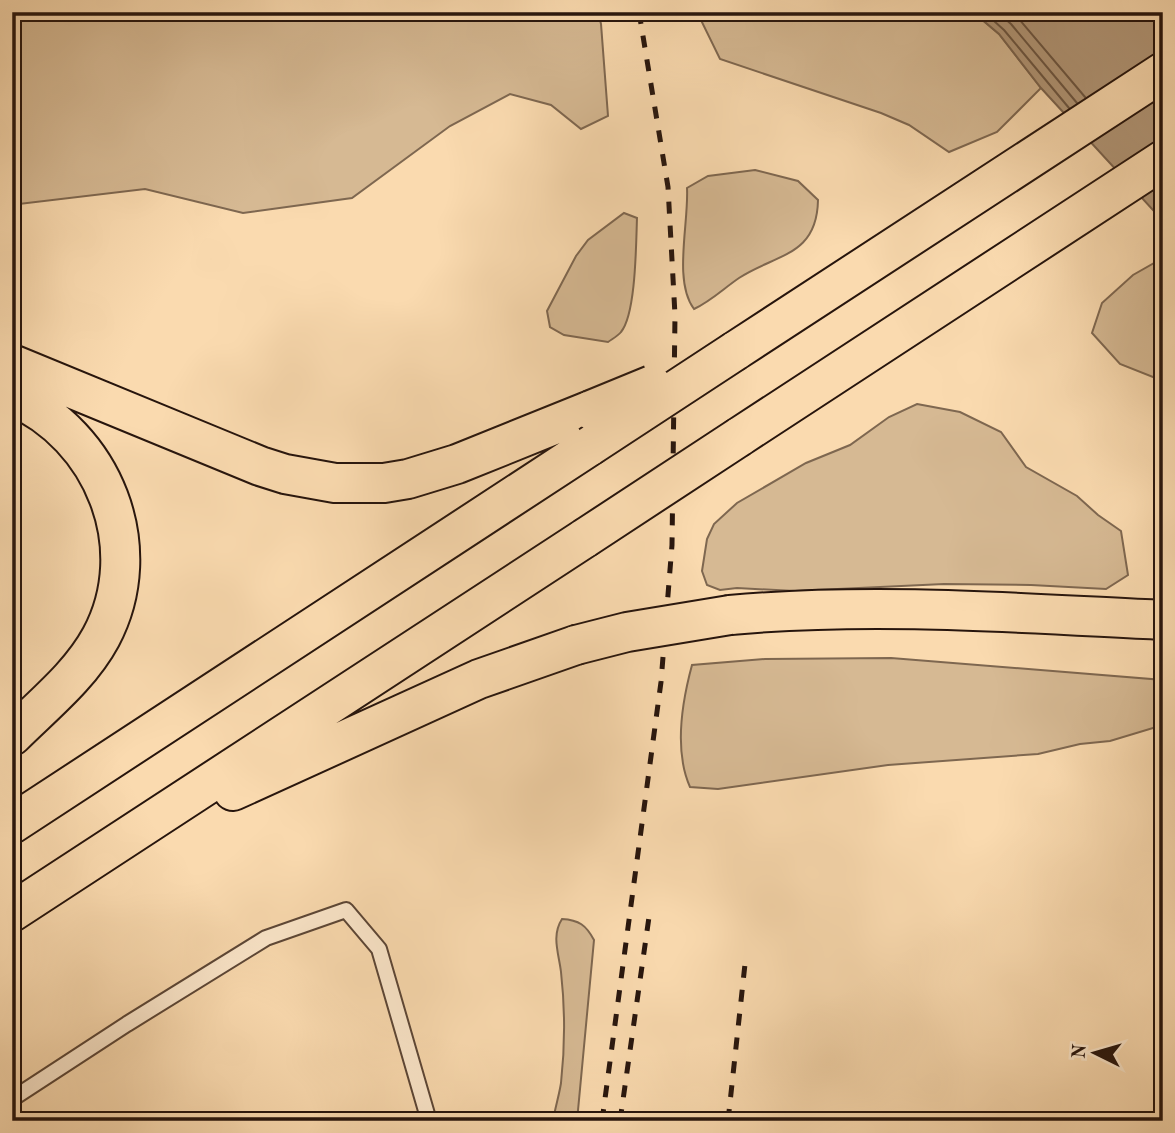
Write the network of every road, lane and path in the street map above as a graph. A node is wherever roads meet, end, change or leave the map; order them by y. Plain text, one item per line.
1 (1163, 72) edge
2 (1163, 160) edge
3 (12, 364) edge
4 (12, 396) edge
5 (590, 428) junction
6 (1163, 620) edge
7 (12, 736) edge
8 (12, 824) edge
9 (108, 849) junction
10 (12, 912) edge
11 (12, 1099) edge
12 (429, 1121) edge

1 - 5 highway, bridge
2 - 9 highway, bridge
3 - 5 highway
4 - 7 highway
5 - 8 highway
6 - 9 highway, bridge
9 - 10 highway
11 - 12 lane

